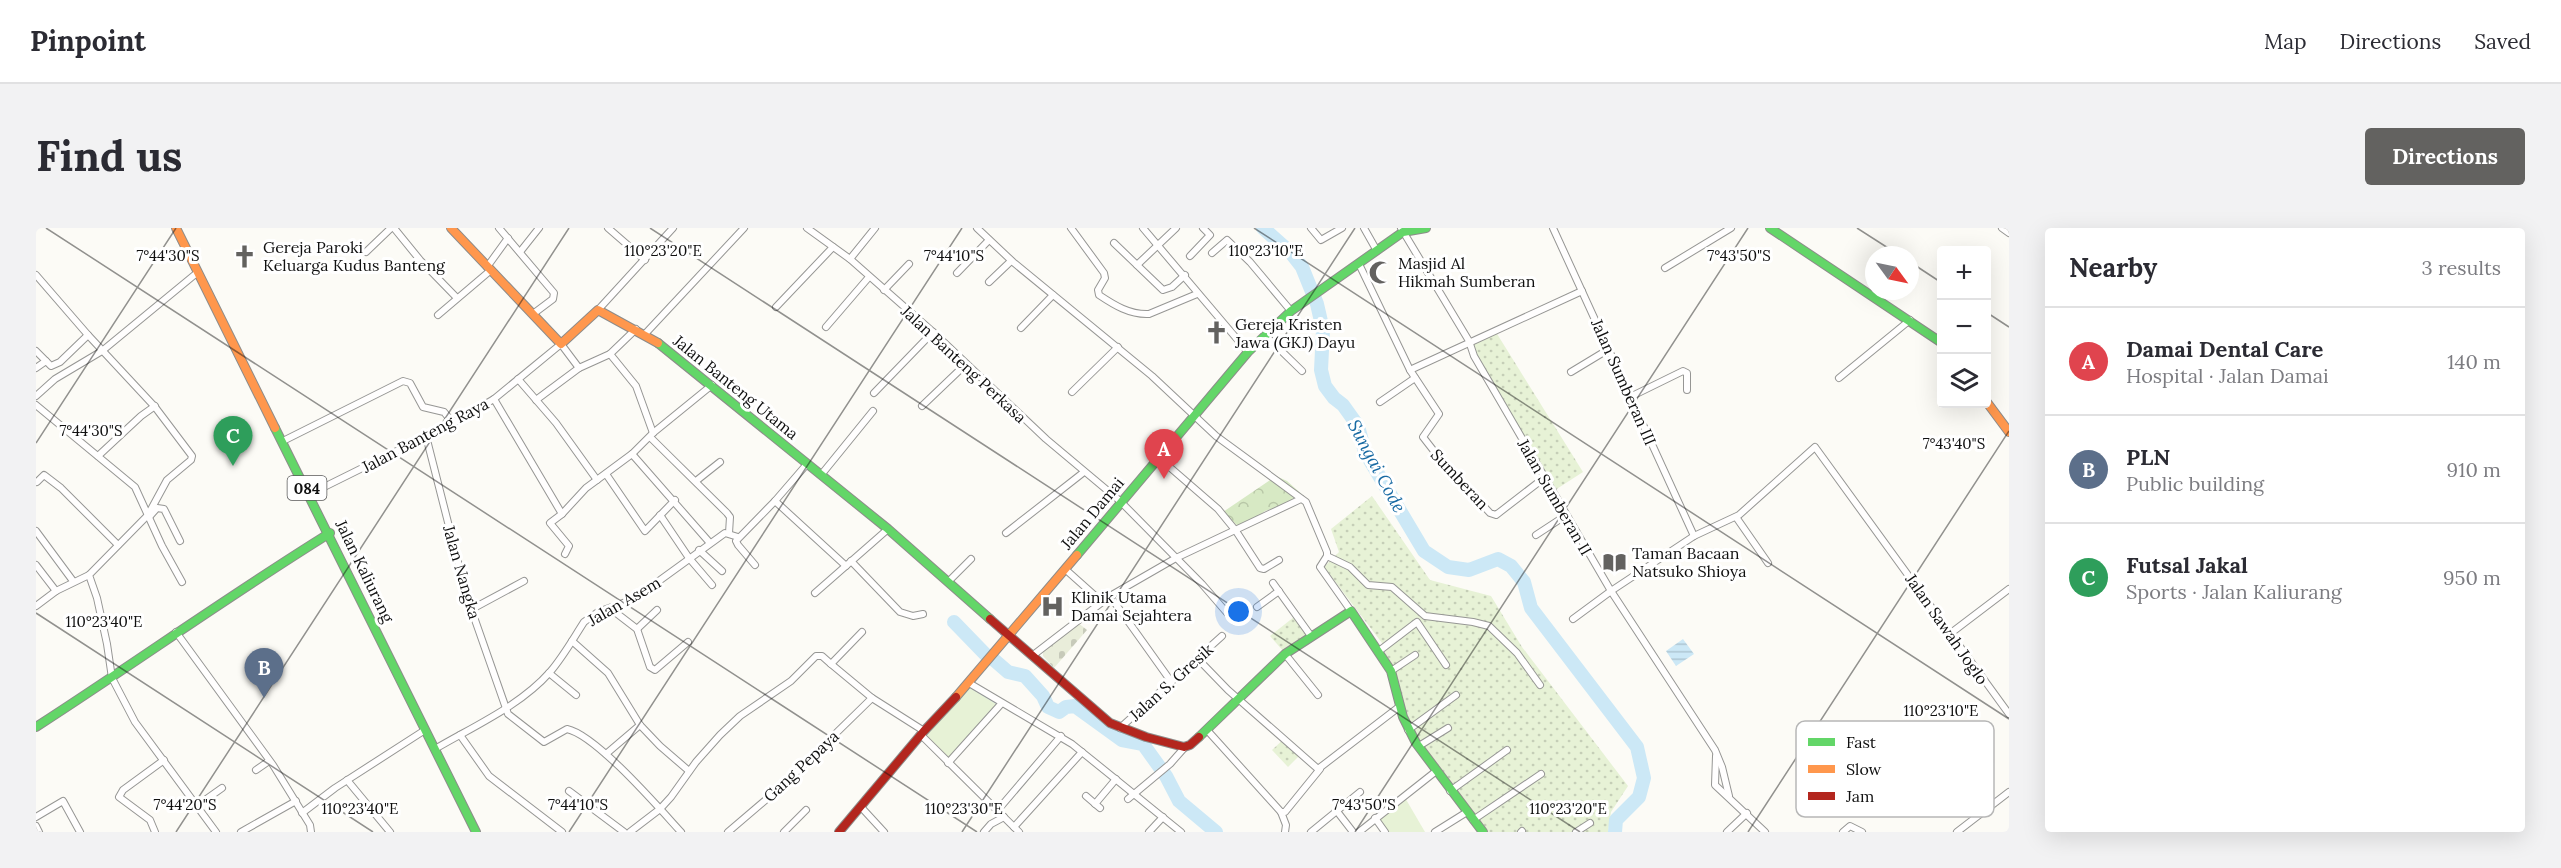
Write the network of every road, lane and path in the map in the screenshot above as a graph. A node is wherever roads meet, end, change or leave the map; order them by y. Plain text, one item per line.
1 (176, 228) edge
2 (393, 228) edge
3 (451, 228) edge
4 (499, 228) edge
5 (539, 228) edge
6 (608, 228) edge
7 (674, 228) edge
8 (744, 228) edge
9 (807, 228) edge
10 (875, 228) edge
11 (977, 228) edge
12 (1071, 228) edge
13 (1143, 228) edge
14 (1176, 228) edge
15 (1203, 228) edge
16 (1311, 228) edge
17 (1342, 228) edge
18 (1364, 228) edge
19 (1426, 228) edge
20 (1553, 228) edge
21 (1731, 228) edge
22 (2001, 228) edge
23 (1773, 229) edge
24 (1402, 230) edge
25 (2009, 233) edge
26 (508, 238) junction
27 (989, 240) junction
28 (1114, 243) dead end
29 (1158, 246) junction
30 (833, 247) junction
31 (1377, 251) junction
32 (366, 252) dead end
33 (520, 252) junction
34 (1212, 253) dead end
35 (1190, 256) dead end
36 (850, 259) junction
37 (645, 260) junction
38 (1011, 261) junction
39 (909, 264) dead end
40 (1359, 264) junction
41 (1137, 265) junction
42 (489, 268) junction
43 (1665, 268) dead end
44 (198, 272) junction
45 (957, 273) dead end
46 (36, 275) edge
47 (1185, 275) junction
48 (870, 277) junction
49 (989, 282) dead end
50 (884, 290) junction
51 (1582, 291) junction
52 (1197, 294) junction
53 (1053, 295) junction
54 (457, 298) junction
55 (776, 307) dead end
56 (598, 309) junction
57 (1291, 311) junction
58 (533, 314) junction
59 (438, 315) dead end
60 (1910, 320) junction
61 (826, 327) dead end
62 (1022, 328) dead end
63 (636, 329) junction
64 (933, 332) junction
65 (645, 334) junction
66 (88, 335) junction
67 (1265, 335) junction
68 (1937, 340) edge
69 (1468, 341) junction
70 (561, 344) junction
71 (1118, 347) junction
72 (1609, 349) junction
73 (36, 351) edge
74 (102, 351) junction
75 (1248, 352) junction
76 (610, 354) junction
77 (46, 362) junction
78 (966, 364) junction
79 (36, 368) edge
80 (579, 368) junction
81 (1410, 370) junction
82 (1302, 371) dead end
83 (1571, 372) dead end
84 (1415, 378) junction
85 (1839, 378) dead end
86 (518, 379) junction
87 (712, 385) junction
88 (1687, 390) dead end
89 (1072, 392) dead end
90 (874, 393) dead end
91 (36, 396) edge
92 (1630, 397) junction
93 (494, 399) junction
94 (536, 400) junction
95 (1380, 402) dead end
96 (36, 405) edge
97 (155, 406) junction
98 (922, 406) dead end
99 (1991, 408) edge
100 (873, 411) dead end
101 (1194, 416) junction
102 (453, 423) junction
103 (2009, 432) edge
104 (651, 435) junction
105 (426, 436) junction
106 (284, 441) junction
107 (632, 454) junction
108 (98, 456) junction
109 (1158, 457) junction
110 (720, 462) dead end
111 (807, 464) junction
112 (1084, 472) junction
113 (606, 474) junction
114 (821, 475) junction
115 (1544, 478) junction
116 (597, 480) junction
117 (696, 481) junction
118 (37, 482) edge
119 (310, 494) junction
120 (1301, 499) junction
121 (675, 500) junction
122 (775, 501) junction
123 (1120, 501) junction
124 (562, 514) junction
125 (660, 515) junction
126 (148, 516) junction
127 (1565, 516) junction
128 (1736, 517) junction
129 (888, 529) junction
130 (36, 531) edge
131 (1236, 531) junction
132 (330, 533) junction
133 (729, 533) junction
134 (1006, 533) dead end
135 (1536, 535) dead end
136 (1694, 536) junction
137 (738, 537) junction
138 (180, 541) dead end
139 (710, 543) junction
140 (118, 545) junction
141 (699, 550) junction
142 (565, 554) dead end
143 (1327, 556) junction
144 (689, 558) junction
145 (1176, 558) junction
146 (971, 559) dead end
147 (1279, 560) dead end
148 (1767, 563) dead end
149 (848, 564) junction
150 (36, 565) edge
151 (755, 565) dead end
152 (1065, 569) junction
153 (722, 571) dead end
154 (89, 575) junction
155 (74, 581) junction
156 (524, 581) dead end
157 (182, 582) dead end
158 (948, 582) junction
159 (1273, 583) dead end
160 (712, 585) dead end
161 (2009, 589) edge
162 (56, 591) junction
163 (1279, 591) junction
164 (1611, 591) junction
165 (815, 593) dead end
166 (1110, 596) junction
167 (1102, 602) junction
168 (36, 606) edge
169 (1257, 607) dead end
170 (472, 609) junction
171 (609, 609) junction
172 (657, 610) dead end
173 (1351, 611) junction
174 (923, 614) dead end
175 (1573, 619) dead end
176 (1234, 621) dead end
177 (637, 629) junction
178 (176, 632) junction
179 (862, 632) dead end
180 (1951, 633) junction
181 (1008, 634) junction
182 (1222, 636) dead end
183 (1311, 636) junction
184 (572, 641) junction
185 (688, 642) dead end
186 (1379, 651) junction
187 (1285, 654) junction
188 (1415, 655) dead end
189 (1032, 656) junction
190 (1197, 658) junction
191 (831, 664) junction
192 (1446, 665) dead end
193 (1391, 671) junction
194 (549, 673) junction
195 (112, 678) junction
196 (1170, 680) junction
197 (969, 683) junction
198 (1540, 685) dead end
199 (576, 695) dead end
200 (1318, 695) dead end
201 (1456, 695) dead end
202 (872, 698) junction
203 (1237, 698) junction
204 (1001, 704) junction
205 (506, 707) junction
206 (1399, 707) junction
207 (2009, 714) edge
208 (640, 725) junction
209 (36, 727) edge
210 (1120, 728) junction
211 (1448, 728) dead end
212 (425, 730) junction
213 (1207, 730) junction
214 (1408, 730) junction
215 (923, 733) junction
216 (460, 735) junction
217 (1061, 736) junction
218 (1419, 746) junction
219 (1185, 747) junction
220 (435, 749) junction
221 (1507, 750) dead end
222 (1081, 753) junction
223 (606, 754) junction
224 (1716, 756) junction
225 (164, 760) junction
226 (269, 760) junction
227 (948, 763) junction
228 (1320, 769) junction
229 (256, 770) dead end
230 (689, 771) junction
231 (1435, 772) junction
232 (1541, 774) dead end
233 (347, 780) junction
234 (1115, 781) junction
235 (222, 788) dead end
236 (569, 791) dead end
237 (1450, 791) junction
238 (1360, 792) dead end
239 (2009, 792) edge
240 (1131, 795) junction
241 (1086, 796) dead end
242 (1729, 796) junction
243 (296, 801) junction
244 (1994, 804) edge
245 (198, 805) junction
246 (861, 807) junction
247 (660, 809) junction
248 (806, 810) dead end
249 (1336, 810) junction
250 (997, 811) junction
251 (1281, 812) junction
252 (1467, 812) junction
253 (302, 813) junction
254 (1748, 813) junction
255 (36, 817) edge
256 (1004, 817) junction
257 (1163, 817) junction
258 (1976, 817) edge
259 (1375, 818) junction
260 (1473, 820) junction
261 (1590, 823) dead end
262 (36, 826) edge
263 (1016, 829) edge
264 (39, 832) edge
265 (80, 832) edge
266 (155, 832) edge
267 (216, 832) edge
268 (241, 832) edge
269 (311, 832) edge
270 (390, 832) edge
271 (476, 832) edge
272 (562, 832) edge
273 (624, 832) edge
274 (630, 832) edge
275 (681, 832) edge
276 (728, 832) edge
277 (784, 832) edge
278 (838, 832) edge
279 (884, 832) edge
280 (984, 832) edge
281 (1149, 832) edge
282 (1181, 832) edge
283 (1286, 832) edge
284 (1311, 832) edge
285 (1353, 832) edge
286 (1359, 832) edge
287 (1385, 832) edge
288 (1435, 832) edge
289 (1483, 832) edge
290 (1576, 832) edge
291 (1727, 832) edge
292 (1766, 832) edge
293 (1844, 832) edge
294 (1862, 832) edge
295 (1957, 832) edge

1 - 44 street, Jalan Kaliurang / 084
2 - 32 street
2 - 54 street
3 - 42 street
4 - 26 street
5 - 33 street
6 - 37 street
7 - 37 street
8 - 65 street
9 - 30 street, Jalan Banteng Perkasa
10 - 36 street
11 - 27 street
12 - 52 street
13 - 29 street
14 - 29 street
15 - 35 street
16 - 17 street
18 - 31 street
19 - 24 street, Jalan Damai
20 - 51 street, Jalan Sumberan III
21 - 43 street
22 - 25 street
23 - 60 street
24 - 31 street, Jalan Damai
24 - 69 street, Jalan Sumberan II
26 - 33 street
26 - 42 street
27 - 38 street
27 - 45 street
28 - 41 street
29 - 41 street
29 - 47 street
30 - 36 street, Jalan Banteng Perkasa
30 - 55 street
31 - 40 street, Jalan Damai
33 - 58 street
34 - 57 street
36 - 48 street, Jalan Banteng Perkasa
37 - 56 street
38 - 49 street
38 - 53 street
39 - 50 street
40 - 57 street, Jalan Damai
40 - 81 street, Sumberan
41 - 47 street
42 - 54 street
42 - 58 street
44 - 74 street
44 - 106 street, Jalan Kaliurang / 084
46 - 66 street
47 - 52 street
48 - 50 street, Jalan Banteng Perkasa
48 - 61 street
50 - 64 street, Jalan Banteng Perkasa
51 - 69 street
51 - 72 street, Jalan Sumberan III
52 - 75 street
53 - 62 street
53 - 71 street
54 - 59 street
56 - 63 street, Jalan Banteng Utama
56 - 70 street
57 - 67 street, Jalan Damai
58 - 70 street
60 - 68 street
60 - 85 street
63 - 65 street, Jalan Banteng Utama
63 - 76 street
64 - 78 street, Jalan Banteng Perkasa
64 - 90 street
65 - 87 street, Jalan Banteng Utama
66 - 74 street
66 - 77 street
67 - 75 street, Jalan Damai
67 - 82 street
69 - 81 street
69 - 115 street, Jalan Sumberan II
70 - 80 street
70 - 86 street, Jalan Banteng Raya
71 - 89 street
71 - 101 street
72 - 83 street
72 - 92 street, Jalan Sumberan III
73 - 77 street
74 - 91 street
74 - 97 street
75 - 101 street, Jalan Damai
76 - 80 street
76 - 104 street
77 - 79 street
78 - 98 street
78 - 112 street, Jalan Banteng Perkasa
80 - 94 street
81 - 84 street, Sumberan
84 - 95 street
84 - 115 street, Sumberan
86 - 93 street, Jalan Banteng Raya
86 - 94 street
87 - 104 street
87 - 111 street, Jalan Banteng Utama
88 - 92 street
92 - 136 street, Jalan Sumberan III
93 - 102 street, Jalan Banteng Raya
93 - 124 street
94 - 116 street
96 - 108 street
97 - 108 street
97 - 126 street
99 - 103 street
100 - 114 street
101 - 109 street, Jalan Damai
101 - 120 street
102 - 105 street, Jalan Banteng Raya
102 - 106 street
104 - 107 street
104 - 117 street
105 - 119 street, Jalan Banteng Raya
105 - 170 street, Jalan Nangka
106 - 119 street, Jalan Kaliurang / 084
107 - 113 street
107 - 121 street
108 - 126 street
109 - 123 street, Jalan Damai
109 - 131 street
110 - 117 street
111 - 114 street, Jalan Banteng Utama
111 - 122 street
112 - 123 street, Jalan Banteng Perkasa
112 - 134 street
113 - 116 street
113 - 125 street
114 - 129 street, Jalan Banteng Utama
115 - 127 street, Jalan Sumberan II
116 - 124 street
117 - 133 street
118 - 140 street
119 - 132 street, Jalan Kaliurang / 084
120 - 131 street
120 - 143 street
121 - 125 street
121 - 139 street
122 - 137 street
122 - 149 street
123 - 145 street, Jalan Banteng Perkasa
123 - 152 street, Jalan Damai
124 - 142 street
125 - 144 street
126 - 138 street
126 - 140 street
126 - 157 street
127 - 135 street
127 - 164 street, Jalan Sumberan II
128 - 136 street
128 - 148 street
128 - 180 street, Jalan Sawah Joglo
129 - 149 street
129 - 158 street, Jalan Banteng Utama
130 - 155 street
131 - 145 street
131 - 147 street
132 - 178 street
132 - 212 street, Jalan Kaliurang / 084
133 - 137 street
133 - 139 street, Jalan Asem
136 - 164 street
137 - 151 street
139 - 141 street, Jalan Asem
140 - 154 street
141 - 144 street, Jalan Asem
141 - 153 street
143 - 173 street
143 - 198 street
144 - 160 street
144 - 171 street, Jalan Asem
145 - 166 street
145 - 176 street, Jalan Banteng Perkasa
146 - 158 street
149 - 165 street
149 - 174 street
150 - 162 street
152 - 167 street
152 - 181 street, Jalan Damai
154 - 155 street
154 - 195 street
155 - 162 street
156 - 170 street
158 - 181 street, Jalan Banteng Utama
159 - 163 street
161 - 180 street
162 - 168 street
163 - 169 street
163 - 183 street
164 - 175 street
164 - 224 street, Jalan Sumberan II
166 - 167 street
166 - 196 street
167 - 189 street
170 - 205 street, Jalan Nangka
171 - 177 street
171 - 184 street, Jalan Asem
172 - 177 street
173 - 183 street
173 - 186 street
177 - 185 street
178 - 195 street
178 - 226 street
179 - 191 street
180 - 207 street, Jalan Sawah Joglo
181 - 189 street, Jalan Banteng Utama
181 - 197 street, Jalan Damai
182 - 190 street, Jalan S. Gresik
183 - 187 street
184 - 194 street, Jalan Asem
184 - 208 street
186 - 192 street
186 - 193 street
187 - 200 street
187 - 203 street
188 - 193 street
189 - 210 street, Jalan Banteng Utama
190 - 196 street, Jalan S. Gresik
190 - 203 street
191 - 202 street
191 - 230 street
193 - 206 street
194 - 199 street
194 - 205 street, Jalan Asem
195 - 209 street
195 - 225 street
196 - 210 street, Jalan S. Gresik
197 - 204 street
197 - 215 street, Jalan Damai
201 - 214 street
202 - 215 street
202 - 276 street, Gang Pepaya
203 - 213 street
203 - 228 street
204 - 217 street
204 - 227 street
205 - 216 street, Jalan Asem
205 - 223 street
206 - 214 street
206 - 228 street
208 - 223 street
208 - 230 street
210 - 219 street, Jalan Banteng Utama
211 - 218 street
212 - 220 street, Jalan Kaliurang / 084
212 - 233 street
213 - 219 street
213 - 251 street
214 - 218 street
215 - 227 street
215 - 246 street, Jalan Damai
216 - 220 street, Jalan Asem
216 - 272 street
217 - 222 street
217 - 250 street
218 - 231 street
219 - 240 street
220 - 271 street, Jalan Kaliurang / 084
221 - 237 street
222 - 234 street
222 - 263 street
223 - 247 street
224 - 242 street, Jalan Sumberan II
224 - 242 street
225 - 245 street
225 - 266 street
226 - 229 street
226 - 243 street
227 - 250 street
228 - 251 street
230 - 247 street
231 - 237 street
231 - 259 street
232 - 260 street
233 - 253 street
233 - 270 street
234 - 240 street
234 - 241 street
235 - 245 street
236 - 273 street
237 - 252 street
238 - 249 street
239 - 244 street
240 - 257 street
242 - 254 street
243 - 253 street
243 - 268 street
245 - 267 street
246 - 278 street, Jalan Damai
246 - 279 street
247 - 274 street
247 - 275 street
248 - 277 street
249 - 284 street
249 - 285 street
250 - 256 street
251 - 283 street
252 - 260 street
252 - 288 street
253 - 269 street
254 - 291 street
254 - 292 street
255 - 265 street
256 - 263 street
256 - 280 street
257 - 281 street
257 - 282 street
258 - 295 street
259 - 286 street
259 - 287 street
260 - 289 street
261 - 290 street
262 - 264 street
293 - 294 street

